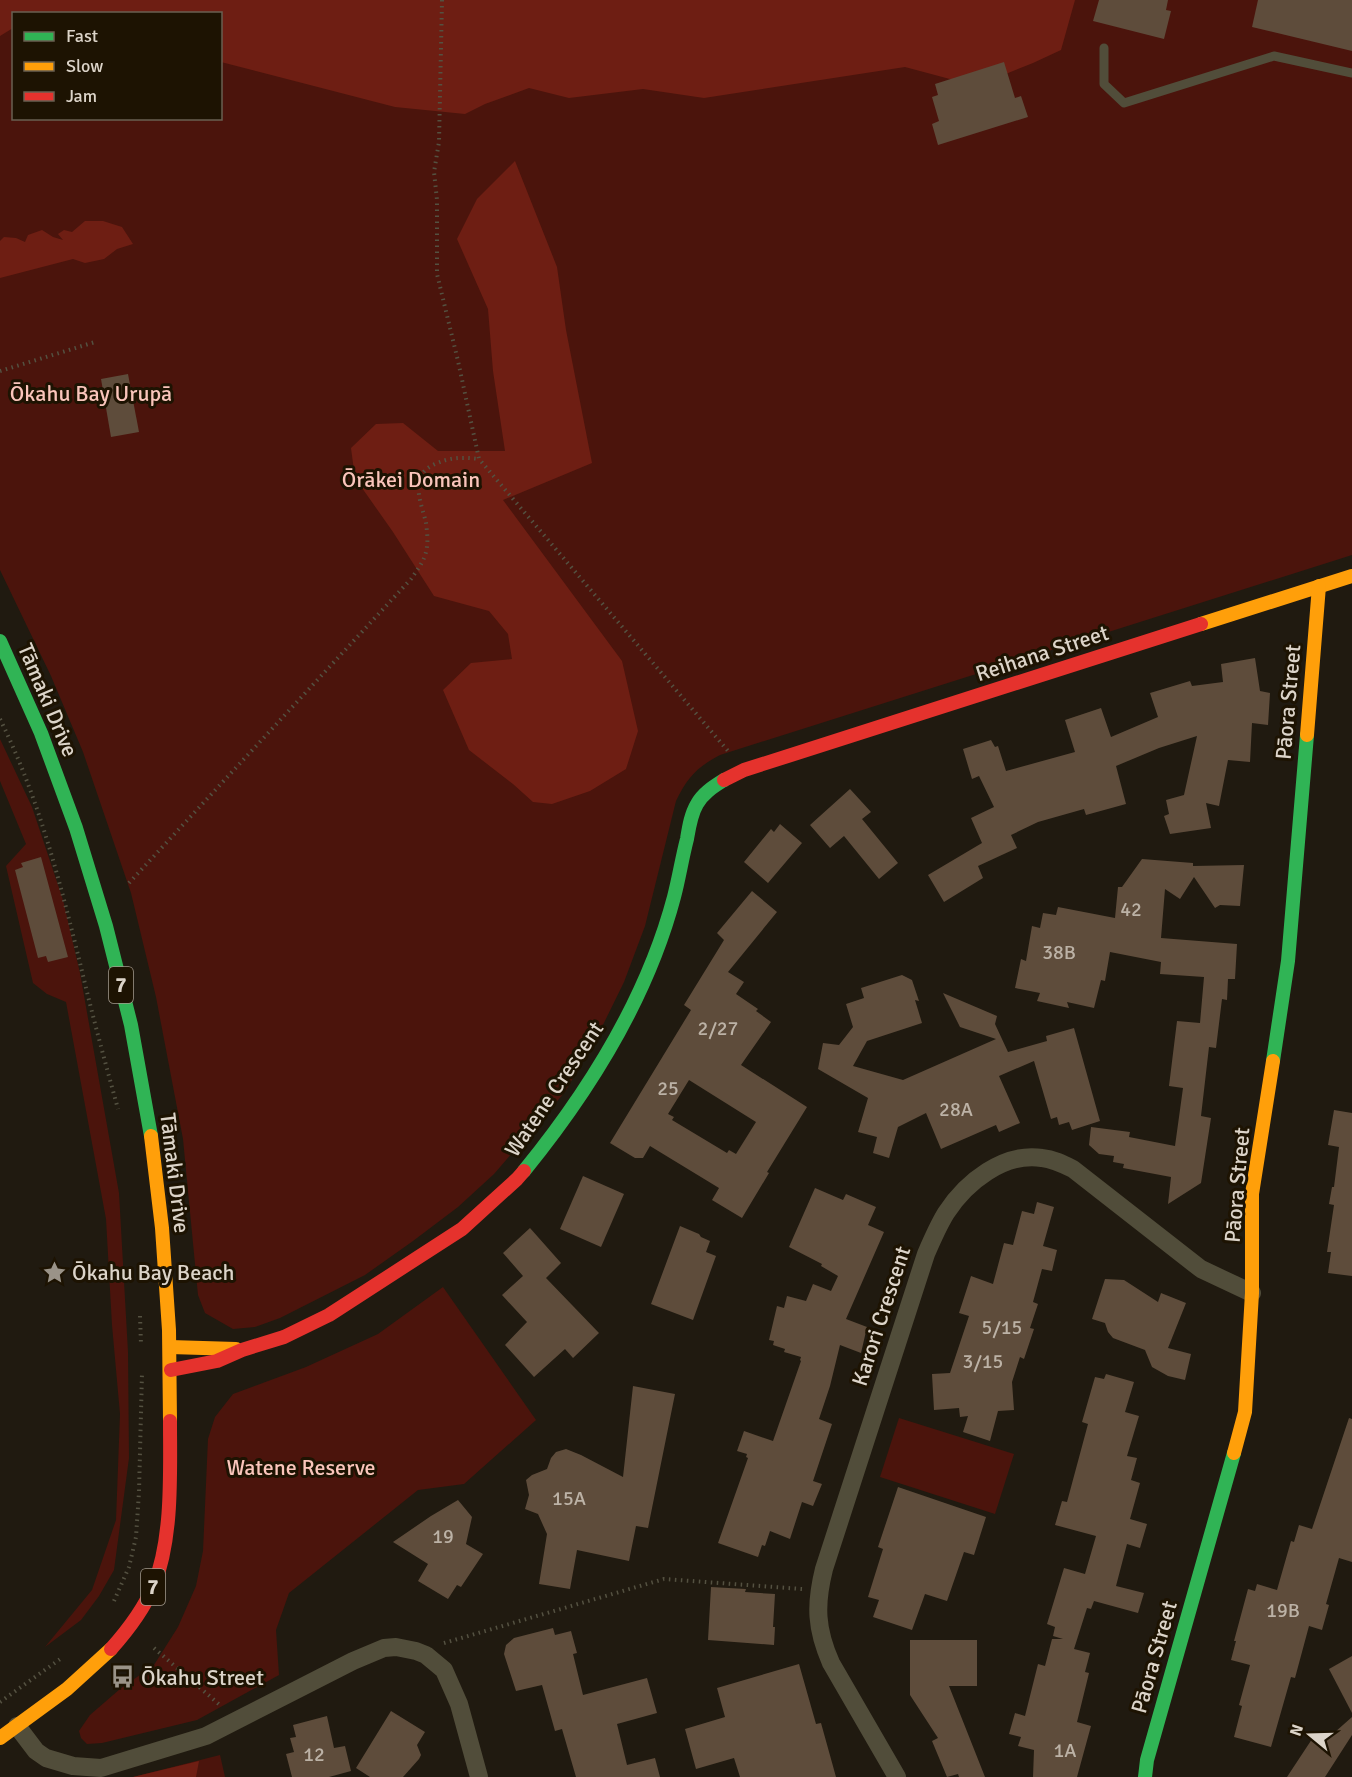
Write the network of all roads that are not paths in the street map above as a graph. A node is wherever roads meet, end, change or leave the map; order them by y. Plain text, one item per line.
1 (1104, 48) dead end
2 (1352, 73) edge
3 (1352, 576) edge
4 (1319, 586) junction
5 (0, 641) edge
6 (744, 770) joint
7 (1252, 1293) junction
8 (170, 1347) junction
9 (242, 1350) junction
10 (171, 1370) junction
11 (16, 1726) junction
12 (0, 1738) edge
13 (479, 1777) edge
14 (897, 1777) edge
15 (1145, 1777) edge

1 - 2 lane
3 - 4 street, Reihana Street
4 - 6 street, Reihana Street
4 - 7 street, Pāora Street
5 - 8 street, Tāmaki Drive / 7
6 - 9 street, Watene Crescent
7 - 14 street, Karori Crescent
7 - 15 street, Pāora Street
8 - 9 street, Watene Crescent
8 - 10 street, Tāmaki Drive / 7
9 - 10 street, Watene Crescent
10 - 11 street, Tāmaki Drive / 7
11 - 12 street, Tāmaki Drive / 7
11 - 13 street

